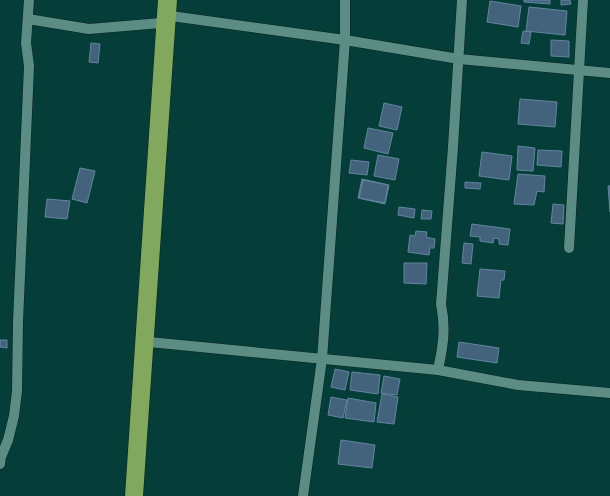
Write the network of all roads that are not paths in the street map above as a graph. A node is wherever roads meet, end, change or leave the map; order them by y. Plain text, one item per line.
1 (29, 0) edge
2 (163, 0) edge
3 (172, 0) edge
4 (345, 0) edge
5 (462, 0) edge
6 (583, 0) edge
7 (171, 16) junction
8 (28, 20) junction
9 (161, 23) junction
10 (345, 40) junction
11 (459, 59) junction
12 (578, 70) junction
13 (610, 73) edge
14 (569, 248) dead end
15 (148, 284) junction
16 (149, 342) junction
17 (322, 359) junction
18 (438, 370) junction
19 (610, 392) edge
20 (0, 464) edge
21 (130, 496) edge
22 (138, 496) edge
23 (302, 496) edge

1 - 8 street
2 - 9 main road
3 - 7 main road
4 - 10 street
5 - 11 street
6 - 12 street
7 - 10 street
7 - 15 main road
8 - 9 street
8 - 20 street
9 - 15 main road
10 - 11 street
10 - 17 street
11 - 12 street
11 - 18 street
12 - 13 street
12 - 14 street
15 - 16 main road
15 - 21 main road
16 - 17 street
16 - 22 main road
17 - 18 street
17 - 23 street
18 - 19 street

